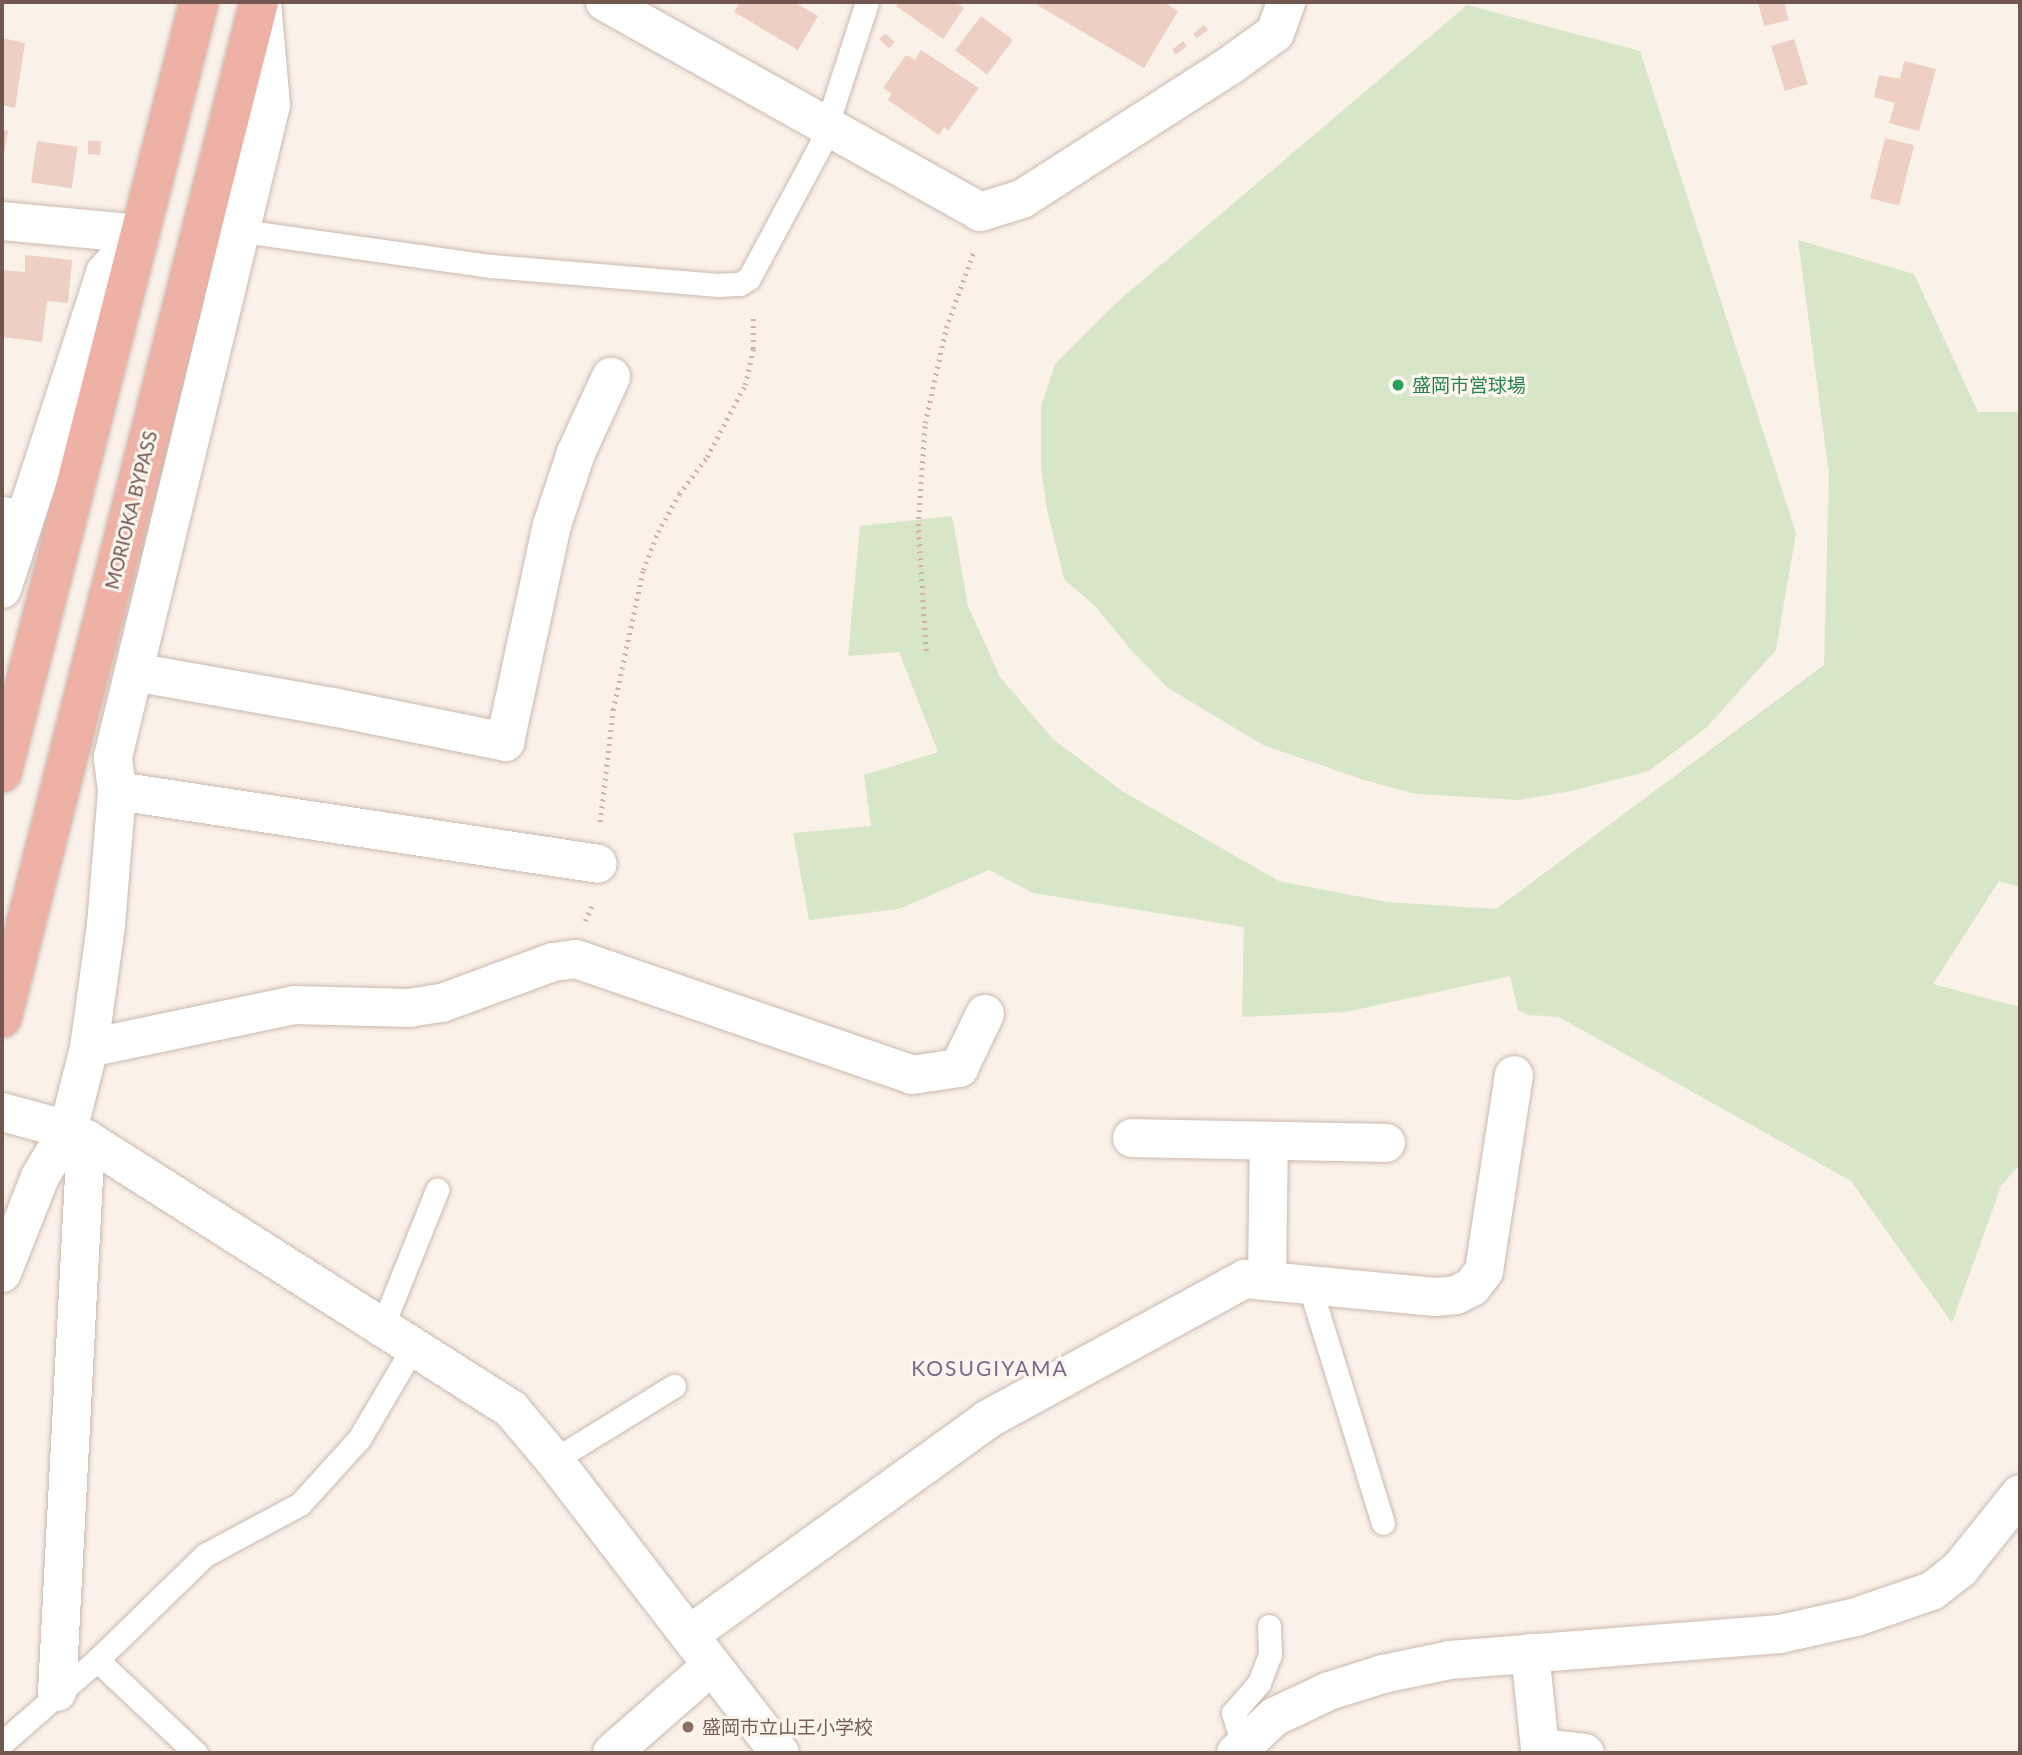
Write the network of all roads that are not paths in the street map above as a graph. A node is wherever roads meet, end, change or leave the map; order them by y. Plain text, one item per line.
1 (199, 2) edge
2 (260, 2) edge
3 (605, 2) edge
4 (867, 2) edge
5 (1286, 2) edge
6 (827, 128) junction
7 (2, 221) edge
8 (242, 231) junction
9 (139, 234) junction
10 (611, 377) dead end
11 (15, 510) edge
12 (2, 589) edge
13 (134, 673) junction
14 (2, 773) edge
15 (117, 791) junction
16 (597, 864) road end
17 (985, 1014) dead end
18 (2, 1018) edge
19 (89, 1048) junction
20 (1514, 1075) dead end
21 (16, 1115) edge
22 (77, 1134) junction
23 (1132, 1138) dead end
24 (1269, 1141) junction
25 (1386, 1143) dead end
26 (437, 1190) dead end
27 (2, 1273) edge
28 (1267, 1280) junction
29 (1309, 1284) junction
30 (398, 1337) junction
31 (674, 1387) dead end
32 (554, 1460) junction
33 (2020, 1494) edge
34 (1383, 1523) dead end
35 (1269, 1626) dead end
36 (688, 1635) junction
37 (1530, 1653) junction
38 (97, 1660) junction
39 (710, 1666) junction
40 (57, 1692) junction
41 (2, 1743) edge
42 (1239, 1749) edge
43 (196, 1753) edge
44 (612, 1753) edge
45 (780, 1753) edge
46 (1586, 1753) edge

1 - 9 highway
2 - 8 street
2 - 18 highway, MORIOKA BYPASS
3 - 6 street
4 - 6 lane
5 - 6 street
6 - 8 lane
7 - 9 street
8 - 13 street
9 - 11 street
9 - 14 highway
10 - 13 street
11 - 12 street
13 - 15 street
15 - 16 street
15 - 19 street
17 - 19 street
19 - 22 street
20 - 29 street
21 - 22 street
22 - 27 street
22 - 30 street
22 - 40 street
23 - 24 street
24 - 25 street
24 - 28 street
26 - 30 lane
28 - 29 street
28 - 36 street
29 - 34 lane
30 - 32 street
30 - 38 lane
31 - 32 lane
32 - 36 street
33 - 37 street
35 - 42 lane
36 - 39 street
37 - 42 street
37 - 46 street
38 - 40 lane
38 - 43 lane
39 - 44 street
39 - 45 street
40 - 41 lane

